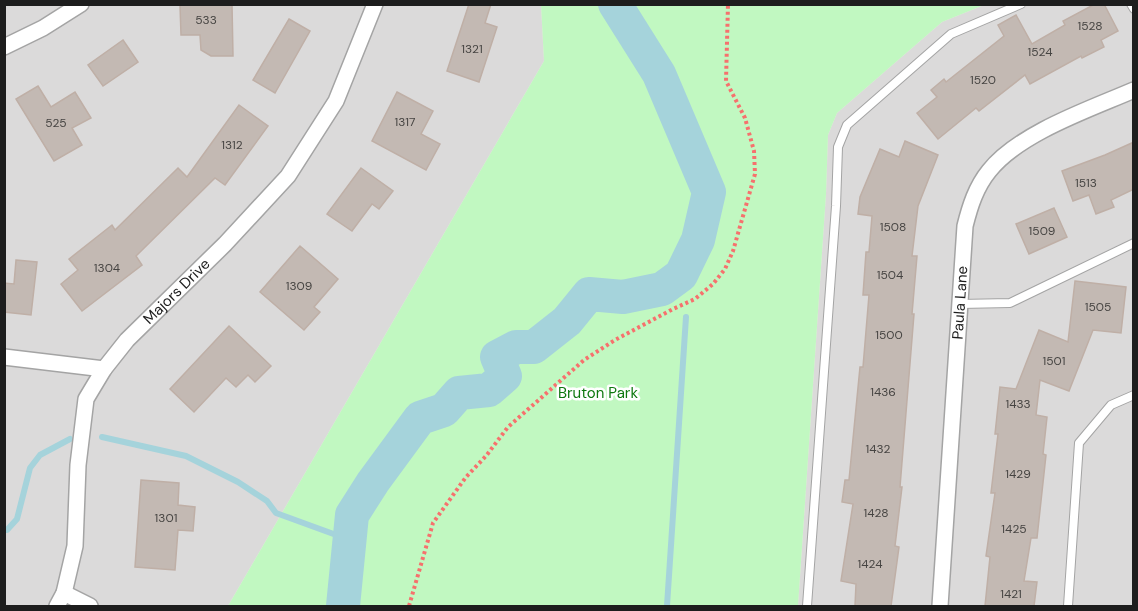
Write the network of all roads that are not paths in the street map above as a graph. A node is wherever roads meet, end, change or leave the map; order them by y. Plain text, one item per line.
1 (81, 4) edge
2 (375, 4) edge
3 (1021, 4) edge
4 (1131, 4) edge
5 (1134, 9) edge
6 (4, 47) edge
7 (1134, 90) edge
8 (1134, 243) edge
9 (960, 304) junction
10 (4, 357) edge
11 (104, 369) junction
12 (1134, 395) edge
13 (61, 600) edge
14 (90, 606) edge
15 (807, 606) edge
16 (940, 606) edge
17 (1068, 606) edge

1 - 6 street
2 - 11 street, Majors Drive
3 - 15 lane
4 - 5 lane
7 - 9 street, Paula Lane
8 - 9 lane
9 - 16 street, Paula Lane
10 - 11 street
11 - 13 street, Majors Drive
12 - 17 lane
13 - 14 street

